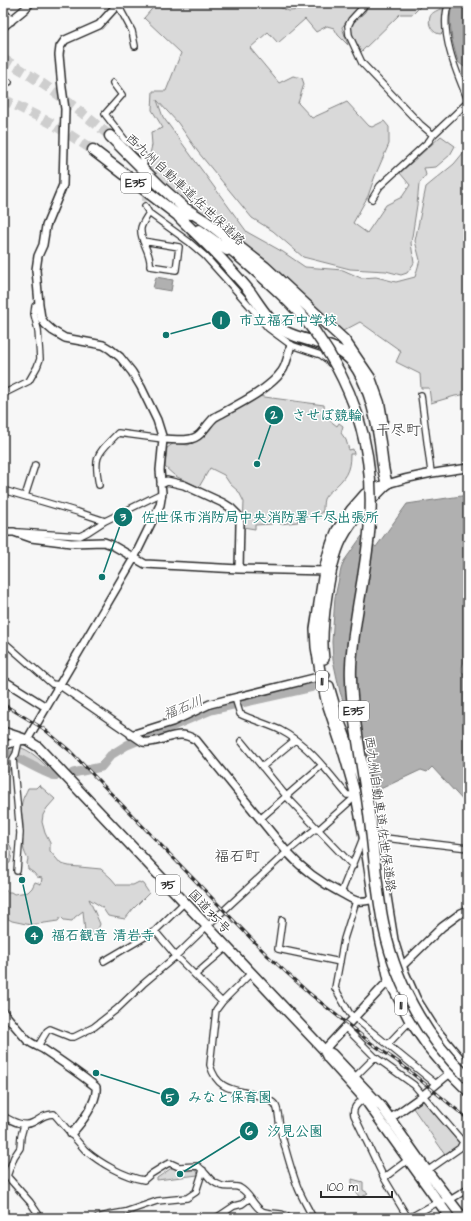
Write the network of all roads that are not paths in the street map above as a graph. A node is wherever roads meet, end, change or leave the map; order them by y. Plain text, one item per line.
1 (30, 3) edge
2 (365, 3) edge
3 (448, 3) edge
4 (118, 4) edge
5 (3, 12) edge
6 (11, 21) junction
7 (3, 27) edge
8 (135, 46) dead end
9 (9, 82) dead end
10 (112, 83) dead end
11 (3, 84) edge
12 (468, 101) edge
13 (433, 135) junction
14 (110, 136) tunnel mouth
15 (94, 150) tunnel mouth
16 (144, 163) tunnel mouth
17 (372, 198) dead end
18 (145, 206) tunnel mouth
19 (149, 213) junction
20 (183, 213) junction
21 (144, 241) junction
22 (39, 304) junction
23 (291, 345) junction
24 (3, 394) edge
25 (421, 395) dead end
26 (163, 439) junction
27 (35, 465) dead end
28 (468, 468) edge
29 (431, 472) junction
30 (161, 484) junction
31 (387, 484) junction
32 (99, 485) dead end
33 (3, 490) edge
34 (162, 493) junction
35 (365, 494) junction
36 (25, 496) junction
37 (105, 521) junction
38 (14, 532) junction
39 (3, 534) edge
40 (134, 558) junction
41 (239, 568) junction
42 (328, 571) junction
43 (3, 642) edge
44 (323, 676) junction
45 (3, 680) edge
46 (60, 685) junction
47 (235, 699) junction
48 (46, 707) junction
49 (3, 732) edge
50 (132, 736) junction
51 (23, 740) junction
52 (295, 740) junction
53 (241, 741) dead end
54 (3, 746) edge
55 (322, 765) junction
56 (262, 767) junction
57 (365, 792) junction
58 (356, 796) junction
59 (287, 797) junction
60 (260, 819) junction
61 (318, 830) junction
62 (364, 836) junction
63 (377, 837) junction
64 (468, 848) edge
65 (286, 852) junction
66 (353, 866) junction
67 (17, 871) dead end
68 (341, 893) junction
69 (385, 897) junction
70 (374, 899) junction
71 (356, 901) junction
72 (185, 902) junction
73 (468, 910) edge
74 (282, 920) dead end
75 (207, 926) junction
76 (155, 931) junction
77 (226, 948) junction
78 (176, 956) junction
79 (104, 961) dead end
80 (340, 962) junction
81 (401, 966) junction
82 (251, 973) junction
83 (195, 975) junction
84 (389, 980) junction
85 (222, 1002) junction
86 (3, 1012) edge
87 (354, 1017) junction
88 (410, 1021) junction
89 (345, 1026) junction
90 (388, 1044) junction
91 (38, 1046) junction
92 (324, 1050) junction
93 (375, 1057) junction
94 (468, 1067) edge
95 (450, 1072) junction
96 (355, 1077) junction
97 (468, 1078) edge
98 (436, 1084) junction
99 (468, 1091) edge
100 (422, 1096) junction
101 (364, 1098) junction
102 (3, 1116) edge
103 (391, 1118) junction
104 (24, 1125) junction
105 (72, 1134) junction
106 (412, 1156) junction
107 (203, 1170) junction
108 (427, 1171) junction
109 (5, 1175) edge
110 (384, 1178) junction
111 (468, 1189) edge
112 (250, 1198) junction
113 (450, 1200) junction
114 (438, 1202) junction
115 (225, 1212) junction
116 (41, 1218) edge
117 (97, 1218) edge
118 (216, 1218) edge
119 (229, 1218) edge
120 (289, 1218) edge
121 (312, 1218) edge
122 (408, 1218) edge
123 (450, 1218) edge
124 (462, 1218) edge

1 - 6 street
2 - 13 street
3 - 12 street
4 - 8 street
4 - 22 street
5 - 6 street
6 - 7 street
9 - 11 street
10 - 16 street
12 - 13 street
13 - 17 street
14 - 20 highway, 西九州自動車道;佐世保道路 / E35
15 - 20 highway, 西九州自動車道;佐世保道路 / E35
18 - 19 street
19 - 21 street
19 - 23 street
20 - 31 highway
20 - 31 highway
20 - 97 highway, 西九州自動車道;佐世保道路 / E35, bridge
21 - 21 street
22 - 24 street
22 - 26 street
23 - 26 street
23 - 35 street
25 - 29 street
26 - 30 street
26 - 32 street
27 - 36 street
28 - 29 street
29 - 31 street
30 - 34 street
30 - 41 street
31 - 35 main road, 11
31 - 42 main road, 11
33 - 36 street
34 - 37 street
34 - 40 street
35 - 42 main road, 11
36 - 37 street
37 - 38 street
38 - 39 street
38 - 40 street
40 - 41 street
40 - 46 street
41 - 42 street
42 - 44 main road, 11
43 - 46 street
44 - 47 street
44 - 57 main road, 11
44 - 58 main road, 11
45 - 48 street
46 - 48 street
46 - 50 street
47 - 50 street
47 - 52 street
48 - 51 street
49 - 51 main road, 国道35号 / 35
50 - 60 street
51 - 54 street
51 - 67 street
51 - 72 main road, 国道35号 / 35
52 - 55 street
52 - 56 street
53 - 56 street
55 - 58 street
55 - 59 street
56 - 59 street
57 - 58 street
57 - 63 main road, 11
58 - 61 street
58 - 62 main road, 11
59 - 60 street
59 - 61 street
60 - 65 street
61 - 65 street
61 - 66 street
62 - 66 street
62 - 70 main road, 11
63 - 64 street
63 - 69 main road, 11
65 - 68 street
65 - 75 street
66 - 68 street
68 - 71 street
69 - 70 street
69 - 81 main road, 11
70 - 71 street
70 - 84 main road, 11
71 - 80 street
72 - 75 main road, 国道35号 / 35
72 - 76 street
73 - 81 street
74 - 80 street
75 - 77 main road, 国道35号 / 35
75 - 78 street
76 - 78 street
76 - 79 street
77 - 82 main road, 国道35号 / 35
77 - 83 street
78 - 83 street
78 - 91 street
80 - 87 street
81 - 84 street
81 - 94 main road, 11
82 - 85 street
82 - 92 main road, 国道35号 / 35
83 - 85 street
84 - 87 street
84 - 88 main road, 11
85 - 121 street
86 - 91 street
87 - 89 street
87 - 90 street
88 - 90 street
88 - 95 main road, 11
89 - 92 street
89 - 93 street
90 - 98 street
91 - 105 street
92 - 96 main road, 国道35号 / 35
92 - 101 main road, 国道35号 / 35
93 - 96 street
93 - 100 street
95 - 98 street
95 - 99 main road, 11
96 - 103 main road, 国道35号 / 35
98 - 100 street
100 - 103 street
100 - 108 street
101 - 106 main road, 国道35号 / 35
101 - 110 street
102 - 104 street
103 - 106 main road, 国道35号 / 35
104 - 105 street
104 - 109 street
105 - 107 street
106 - 108 main road, 国道35号 / 35
106 - 110 street
106 - 114 main road, 国道35号 / 35
107 - 112 street
107 - 117 street
108 - 113 main road, 国道35号 / 35
109 - 116 street
110 - 122 street
111 - 113 street
112 - 115 street
112 - 120 street
113 - 114 street
113 - 124 main road, 国道35号 / 35
114 - 122 street
114 - 123 main road, 国道35号 / 35
115 - 118 street
115 - 119 street

